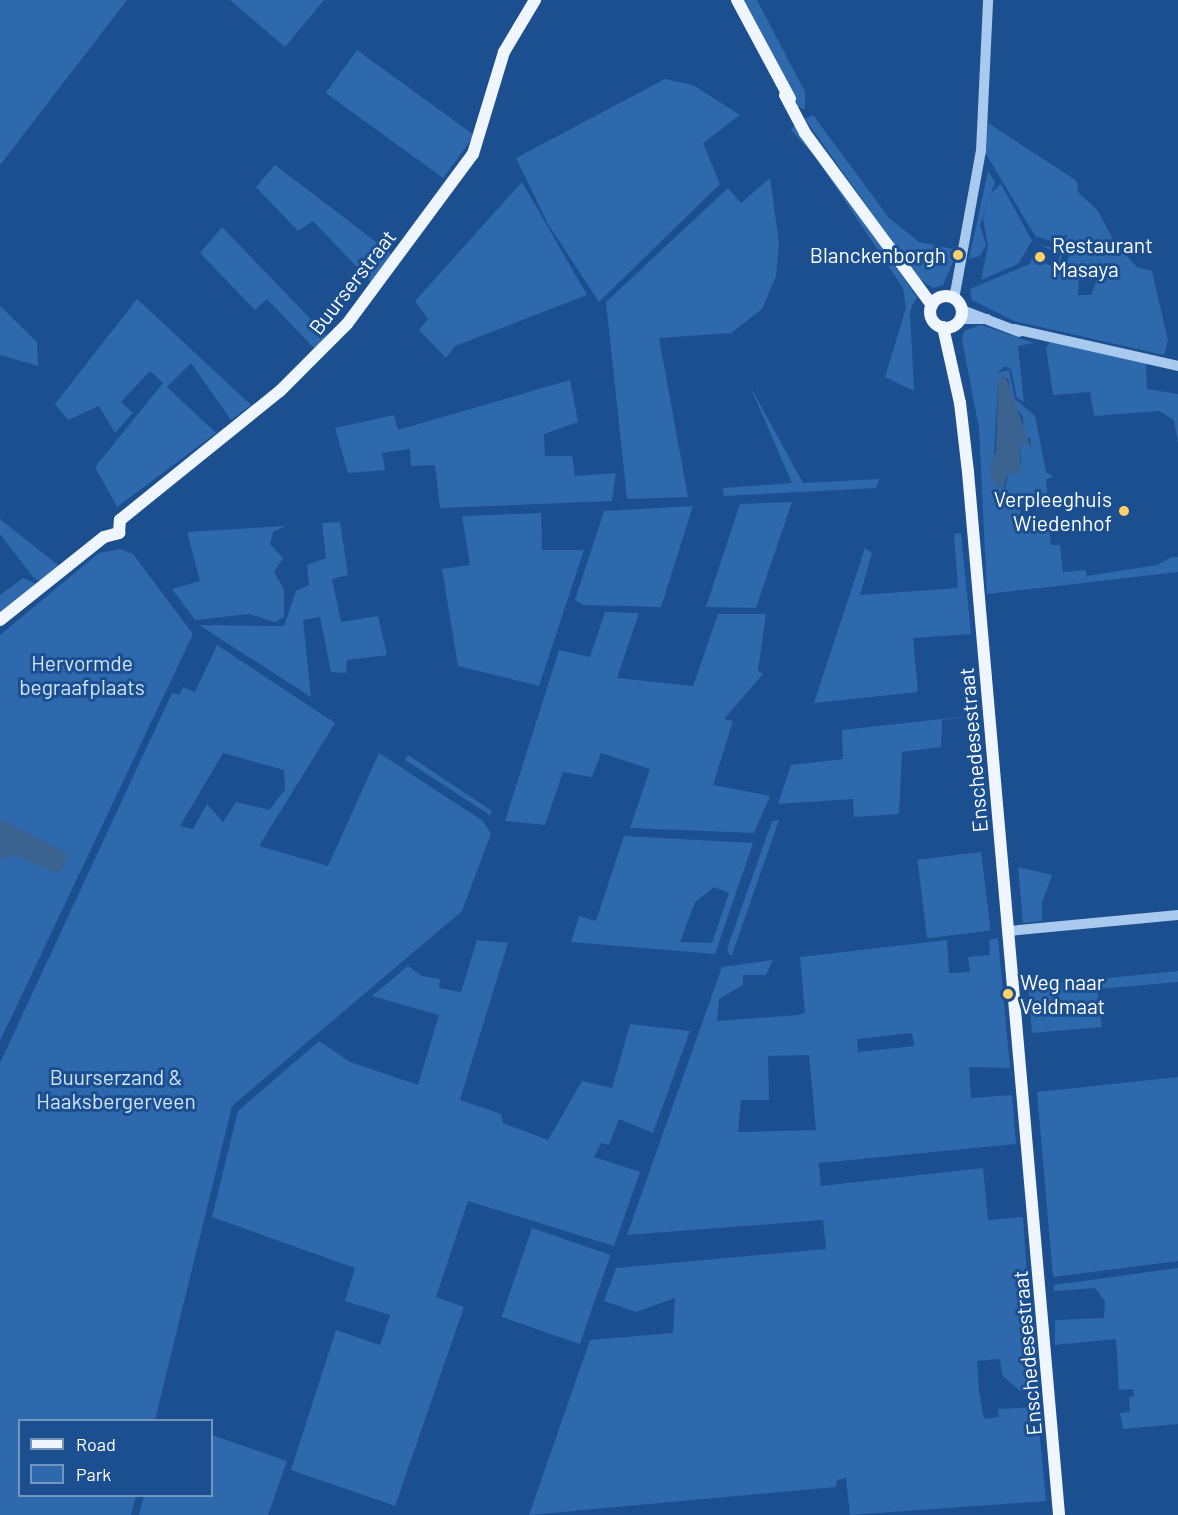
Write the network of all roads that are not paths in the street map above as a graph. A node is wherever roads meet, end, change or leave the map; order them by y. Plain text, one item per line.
1 (535, 0) edge
2 (737, 0) edge
3 (988, 0) edge
4 (943, 300) junction
5 (954, 321) junction
6 (1178, 366) edge
7 (0, 620) edge
8 (1178, 915) edge
9 (1009, 931) junction
10 (1059, 1515) edge

1 - 7 main road, Buurserstraat
2 - 4 main road
3 - 4 street
4 - 5 main road
4 - 5 main road
5 - 6 street
5 - 9 main road, Enschedesestraat
8 - 9 street
9 - 10 main road, Enschedesestraat

